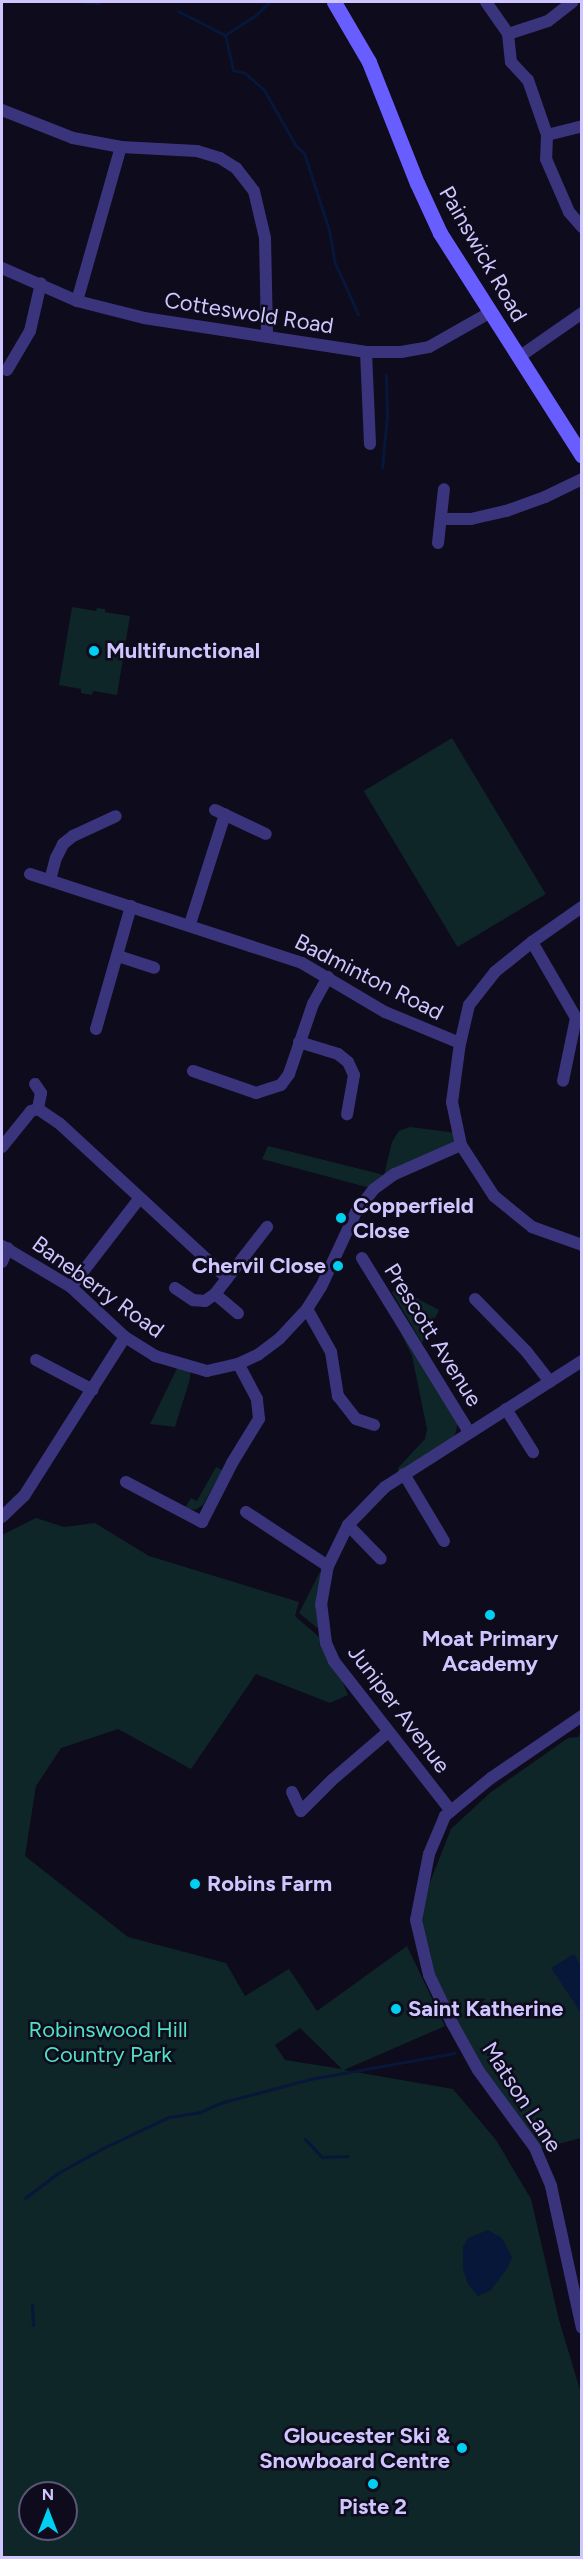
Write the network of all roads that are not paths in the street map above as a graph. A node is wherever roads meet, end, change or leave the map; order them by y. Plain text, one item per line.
1 (333, 2) edge
2 (486, 2) edge
3 (572, 2) edge
4 (508, 34) junction
5 (2, 110) edge
6 (582, 126) edge
7 (547, 135) junction
8 (121, 147) junction
9 (582, 227) edge
10 (2, 268) edge
11 (41, 283) junction
12 (77, 301) junction
13 (489, 313) junction
14 (582, 313) edge
15 (267, 336) junction
16 (366, 351) junction
17 (519, 357) junction
18 (8, 370) dead end
19 (370, 444) dead end
20 (582, 456) edge
21 (582, 478) edge
22 (444, 489) dead end
23 (441, 519) junction
24 (438, 543) dead end
25 (116, 816) dead end
26 (266, 834) dead end
27 (30, 874) dead end
28 (50, 880) junction
29 (131, 906) junction
30 (582, 907) edge
31 (190, 924) junction
32 (531, 942) junction
33 (118, 956) junction
34 (154, 968) dead end
35 (328, 977) junction
36 (579, 1019) edge
37 (96, 1029) dead end
38 (299, 1042) junction
39 (460, 1043) junction
40 (193, 1071) dead end
41 (563, 1081) dead end
42 (35, 1084) dead end
43 (38, 1109) junction
44 (347, 1114) dead end
45 (461, 1145) junction
46 (2, 1146) edge
47 (139, 1199) junction
48 (267, 1227) dead end
49 (582, 1245) edge
50 (5, 1247) edge
51 (362, 1258) dead end
52 (2, 1262) edge
53 (227, 1278) junction
54 (71, 1287) junction
55 (175, 1288) dead end
56 (215, 1294) junction
57 (475, 1299) dead end
58 (307, 1309) junction
59 (238, 1313) dead end
60 (125, 1337) junction
61 (36, 1360) dead end
62 (582, 1361) edge
63 (238, 1364) junction
64 (550, 1382) junction
65 (93, 1390) junction
66 (506, 1409) junction
67 (374, 1425) dead end
68 (469, 1432) junction
69 (533, 1452) dead end
70 (404, 1474) junction
71 (126, 1482) dead end
72 (246, 1512) dead end
73 (2, 1517) edge
74 (348, 1526) junction
75 (444, 1541) dead end
76 (381, 1559) dead end
77 (328, 1566) junction
78 (582, 1716) edge
79 (388, 1731) junction
80 (292, 1792) dead end
81 (451, 1810) junction
82 (582, 2328) edge

1 - 13 main road, Painswick Road
2 - 4 street
3 - 4 street
4 - 7 street
5 - 8 street
6 - 7 street
7 - 9 street
8 - 12 street
8 - 15 street
10 - 11 street, Cotteswold Road
11 - 12 street, Cotteswold Road
11 - 18 street
12 - 15 street, Cotteswold Road
13 - 16 street, Cotteswold Road
13 - 17 main road, Painswick Road
14 - 17 street
15 - 16 street, Cotteswold Road
16 - 19 street
17 - 20 main road, Painswick Road
21 - 23 street
22 - 23 street
23 - 24 street
25 - 28 street
26 - 31 street
27 - 28 street, Badminton Road
28 - 29 street, Badminton Road
29 - 31 street, Badminton Road
29 - 33 street
30 - 32 street
31 - 35 street, Badminton Road
32 - 36 street
32 - 39 street
33 - 34 street
33 - 37 street
35 - 38 street
35 - 39 street, Badminton Road
36 - 41 street
38 - 40 street
38 - 44 street
39 - 45 street
42 - 43 street
43 - 46 street
43 - 47 street
45 - 49 street
45 - 58 street, Baneberry Road
47 - 53 street
47 - 54 street
48 - 53 street
50 - 52 street
50 - 54 street, Baneberry Road
51 - 68 street, Prescott Avenue
53 - 56 street
54 - 60 street, Baneberry Road
55 - 56 street
56 - 59 street
57 - 64 street
58 - 63 street, Baneberry Road
58 - 67 street
60 - 63 street, Baneberry Road
60 - 65 street
61 - 65 street
62 - 64 street, Juniper Avenue
63 - 71 street
64 - 66 street, Juniper Avenue
65 - 73 street
66 - 68 street, Juniper Avenue
66 - 69 street
68 - 70 street, Juniper Avenue
70 - 74 street, Juniper Avenue
70 - 75 street
72 - 77 street
74 - 76 street
74 - 77 street, Juniper Avenue
77 - 79 street, Juniper Avenue
78 - 81 street, Matson Lane
79 - 80 street
79 - 81 street, Juniper Avenue
81 - 82 street, Matson Lane

